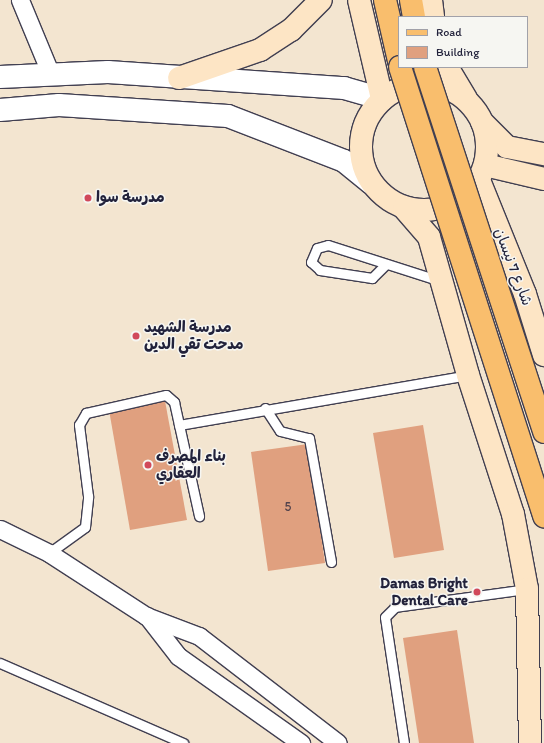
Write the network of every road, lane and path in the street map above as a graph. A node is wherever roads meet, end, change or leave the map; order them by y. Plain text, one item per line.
1 (20, 0) edge
2 (322, 0) edge
3 (359, 0) edge
4 (385, 0) edge
5 (411, 0) edge
6 (430, 0) edge
7 (414, 16) edge
8 (433, 16) edge
9 (398, 57) edge
10 (400, 68) edge
11 (425, 68) edge
12 (448, 68) edge
13 (51, 75) junction
14 (0, 77) edge
15 (179, 78) junction
16 (382, 100) junction
17 (467, 100) junction
18 (0, 110) edge
19 (482, 122) junction
20 (544, 154) edge
21 (482, 172) junction
22 (544, 179) edge
23 (372, 184) junction
24 (404, 208) junction
25 (386, 264) junction
26 (441, 281) junction
27 (544, 355) edge
28 (468, 375) junction
29 (265, 408) junction
30 (179, 425) junction
31 (544, 432) edge
32 (199, 516) dead end
33 (544, 516) edge
34 (0, 529) edge
35 (49, 553) junction
36 (331, 562) dead end
37 (527, 589) junction
38 (146, 616) junction
39 (0, 663) edge
40 (184, 743) edge
41 (302, 743) edge
42 (338, 743) edge
43 (404, 743) edge
44 (530, 743) edge

1 - 13 street
2 - 15 main road
3 - 16 main road
4 - 9 main road
5 - 7 main road
6 - 8 main road
10 - 33 main road, bridge
11 - 31 main road, bridge
12 - 17 main road
13 - 14 street
13 - 15 street
15 - 16 street
16 - 17 main road
16 - 23 main road
17 - 19 main road
18 - 23 street
19 - 20 main road
19 - 21 main road
21 - 22 main road
21 - 24 main road
21 - 27 main road, شارع 7 نيسان
23 - 24 main road
24 - 26 main road
25 - 25 lane
25 - 26 lane
26 - 28 main road
28 - 29 lane
28 - 37 main road
29 - 30 lane
29 - 36 lane
30 - 32 lane
30 - 35 lane
34 - 35 street
35 - 38 street
37 - 43 lane
37 - 44 main road
38 - 41 street
38 - 42 street
39 - 40 lane

